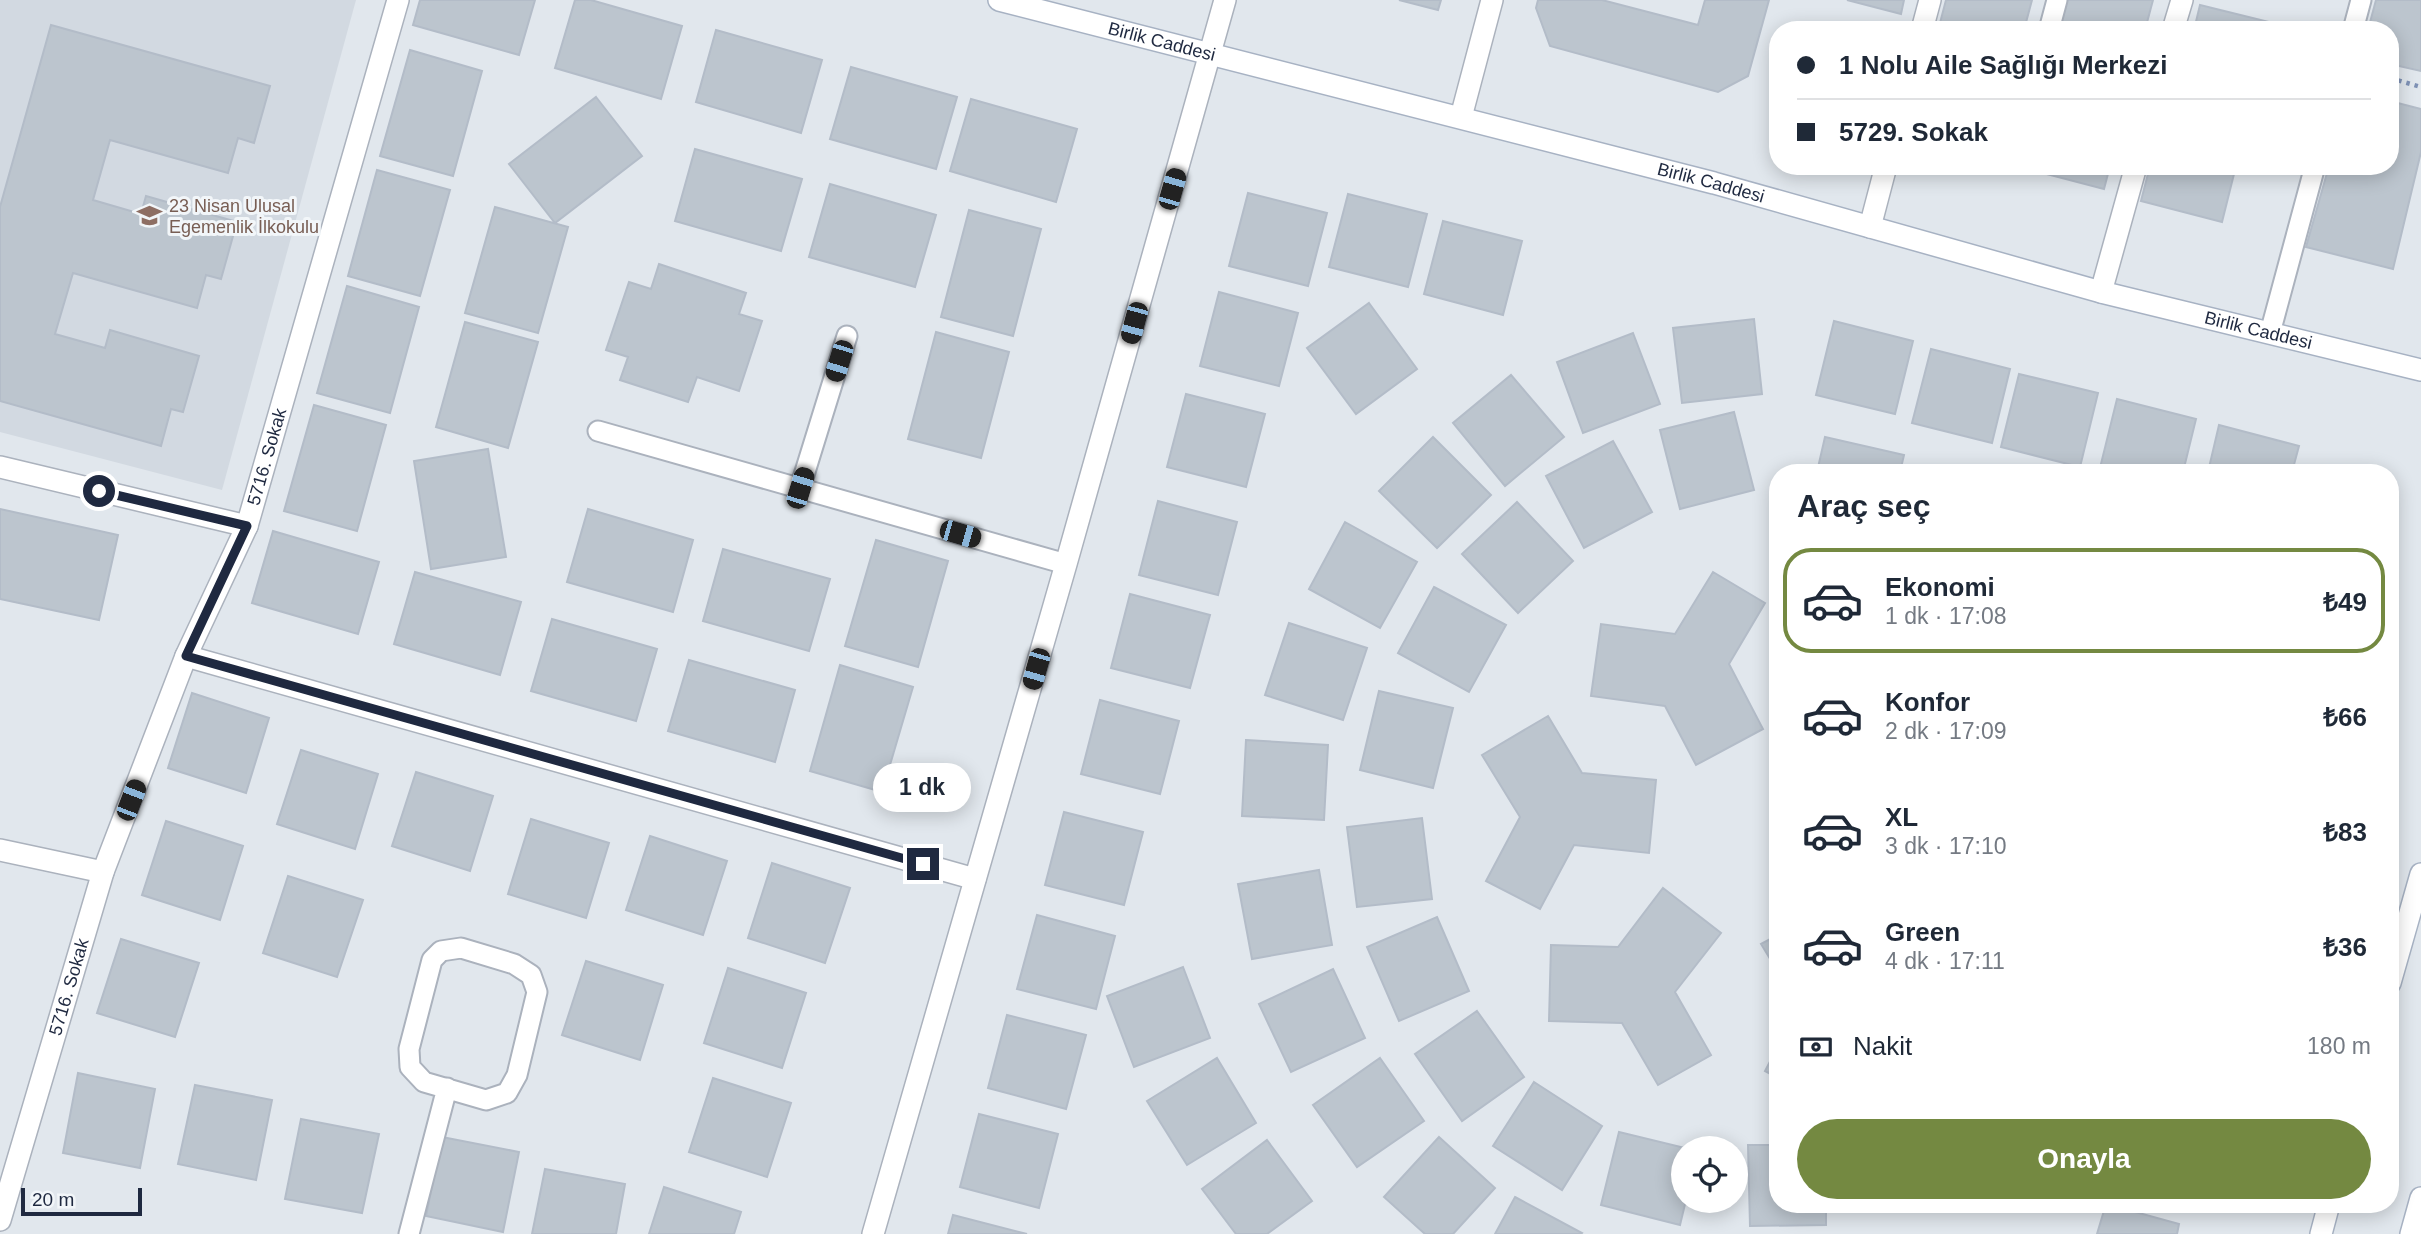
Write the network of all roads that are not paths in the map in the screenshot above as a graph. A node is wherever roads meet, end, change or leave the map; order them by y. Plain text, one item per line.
1 (398, 0) edge
2 (999, 0) edge
3 (1225, 0) edge
4 (1492, 0) edge
5 (1930, 0) edge
6 (2057, 0) edge
7 (2182, 0) edge
8 (2361, 0) edge
9 (1924, 21) edge
10 (2051, 21) edge
11 (2176, 21) edge
12 (2355, 21) edge
13 (1209, 55) junction
14 (1461, 117) junction
15 (1884, 175) edge
16 (2134, 175) edge
17 (2313, 175) edge
18 (1870, 228) junction
19 (2102, 292) junction
20 (2270, 334) junction
21 (846, 335) dead end
22 (2421, 370) edge
23 (598, 430) dead end
24 (0, 467) edge
25 (800, 488) junction
26 (247, 526) junction
27 (1066, 564) junction
28 (186, 656) junction
29 (0, 850) edge
30 (103, 872) junction
31 (2421, 874) edge
32 (975, 879) junction
33 (2399, 951) edge
34 (447, 1088) junction
35 (2421, 1198) edge
36 (2326, 1213) edge
37 (0, 1220) edge
38 (409, 1234) edge
39 (873, 1234) edge
40 (2320, 1234) edge
41 (2411, 1234) edge

1 - 26 street, 5716. Sokak
2 - 13 street, Birlik Caddesi
3 - 13 street
4 - 14 street
5 - 9 street
6 - 10 lane
7 - 11 street
8 - 12 lane
13 - 14 street, Birlik Caddesi
13 - 27 street
14 - 18 street, Birlik Caddesi
15 - 18 street
16 - 19 street
17 - 20 lane
18 - 19 street, Birlik Caddesi
19 - 20 street, Birlik Caddesi
20 - 22 street, Birlik Caddesi
21 - 25 lane
23 - 25 lane
24 - 26 street
25 - 27 lane
26 - 28 street, 5716. Sokak
27 - 32 street
28 - 30 street, 5716. Sokak
28 - 32 street
29 - 30 street
30 - 37 street, 5716. Sokak
31 - 33 street
32 - 39 street
34 - 34 lane
34 - 38 lane
35 - 41 street
36 - 40 street

